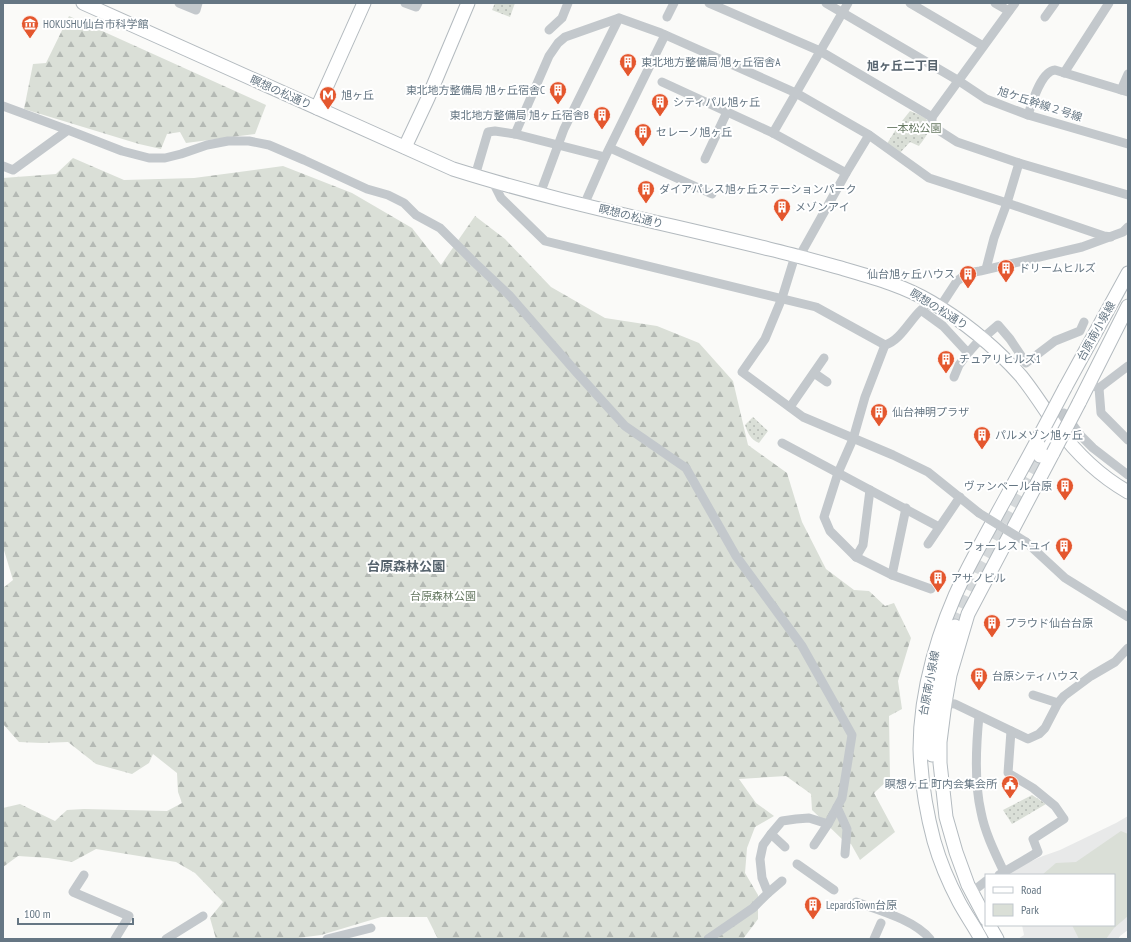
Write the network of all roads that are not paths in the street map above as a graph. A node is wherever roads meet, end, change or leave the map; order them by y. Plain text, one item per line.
1 (83, 3) edge
2 (179, 3) edge
3 (198, 3) edge
4 (364, 3) edge
5 (405, 3) edge
6 (418, 3) edge
7 (468, 3) edge
8 (568, 3) edge
9 (674, 3) edge
10 (709, 3) edge
11 (826, 3) edge
12 (848, 3) edge
13 (910, 3) edge
14 (995, 3) edge
15 (1015, 3) edge
16 (1055, 3) edge
17 (1109, 3) edge
18 (1009, 11) junction
19 (842, 12) junction
20 (667, 17) dead end
21 (1045, 17) dead end
22 (619, 18) junction
23 (549, 30) dead end
24 (665, 35) junction
25 (983, 46) junction
26 (820, 52) junction
27 (1064, 73) junction
28 (1128, 74) edge
29 (959, 81) junction
30 (662, 82) dead end
31 (1125, 91) edge
32 (796, 93) junction
33 (3, 106) edge
34 (317, 108) junction
35 (726, 112) junction
36 (1028, 115) junction
37 (932, 117) junction
38 (68, 130) junction
39 (772, 133) junction
40 (515, 134) junction
41 (869, 135) junction
42 (1128, 144) edge
43 (558, 146) junction
44 (406, 147) junction
45 (610, 148) junction
46 (605, 157) junction
47 (705, 159) dead end
48 (1019, 162) junction
49 (3, 166) edge
50 (846, 172) junction
51 (475, 176) junction
52 (492, 182) junction
53 (540, 194) junction
54 (712, 194) dead end
55 (1128, 195) edge
56 (1006, 203) junction
57 (584, 204) junction
58 (1128, 227) edge
59 (1111, 237) junction
60 (797, 256) junction
61 (986, 269) junction
62 (1128, 273) edge
63 (782, 298) junction
64 (1128, 306) edge
65 (940, 307) junction
66 (1084, 322) dead end
67 (982, 338) junction
68 (885, 345) junction
69 (968, 353) junction
70 (824, 358) dead end
71 (1128, 366) edge
72 (814, 373) junction
73 (954, 377) dead end
74 (827, 382) dead end
75 (1094, 386) junction
76 (790, 407) junction
77 (1056, 426) junction
78 (853, 439) junction
79 (1128, 440) edge
80 (782, 443) dead end
81 (1046, 454) junction
82 (1021, 470) junction
83 (838, 473) junction
84 (1128, 475) edge
85 (1038, 480) junction
86 (870, 490) junction
87 (1128, 492) edge
88 (960, 497) junction
89 (906, 508) junction
90 (939, 527) junction
91 (928, 544) dead end
92 (856, 557) junction
93 (892, 575) junction
94 (931, 590) dead end
95 (951, 606) junction
96 (968, 614) junction
97 (1128, 617) edge
98 (954, 626) tunnel mouth
99 (1128, 648) edge
100 (1033, 695) dead end
101 (945, 703) junction
102 (1058, 703) junction
103 (978, 716) junction
104 (1011, 731) junction
105 (837, 807) junction
106 (828, 824) junction
107 (941, 825) junction
108 (771, 834) junction
109 (814, 845) dead end
110 (786, 847) dead end
111 (845, 854) dead end
112 (797, 864) dead end
113 (1001, 874) edge
114 (84, 875) dead end
115 (782, 881) dead end
116 (985, 881) edge
117 (970, 888) junction
118 (834, 890) dead end
119 (768, 893) junction
120 (856, 902) dead end
121 (203, 916) dead end
122 (985, 917) edge
123 (881, 923) dead end
124 (974, 925) junction
125 (990, 926) edge
126 (371, 928) dead end
127 (115, 939) edge
128 (166, 939) edge
129 (327, 939) edge
130 (708, 939) edge
131 (874, 939) edge
132 (930, 939) edge
133 (981, 939) edge
134 (997, 939) edge

1 - 34 street, 瞑想の松通り
2 - 3 street
4 - 34 street
5 - 6 street
7 - 44 street
8 - 23 street
9 - 20 street
10 - 26 street
11 - 19 street, 旭ケ丘幹線２号線
12 - 19 street
13 - 25 street
14 - 18 street
15 - 18 street
16 - 21 street
17 - 27 street
18 - 25 street
19 - 26 street
19 - 29 street, 旭ケ丘幹線２号線
22 - 24 street
22 - 40 street
22 - 43 street
24 - 32 street
24 - 45 street
25 - 29 street
26 - 32 street
26 - 37 street
27 - 31 street
27 - 36 street
28 - 31 street
29 - 36 street, 旭ケ丘幹線２号線
29 - 37 street
30 - 35 street
32 - 39 street
32 - 41 street
33 - 38 street
34 - 44 street, 瞑想の松通り
35 - 39 street
35 - 47 street
36 - 42 street, 旭ケ丘幹線２号線
37 - 48 street
38 - 49 street
38 - 105 street
39 - 50 street
40 - 43 street
40 - 51 street
41 - 50 street
41 - 56 street
43 - 46 street
43 - 53 street
44 - 51 street, 瞑想の松通り
45 - 46 street
45 - 54 street
46 - 57 street
48 - 55 street
48 - 56 street
50 - 60 street
51 - 52 street, 瞑想の松通り
52 - 53 street, 瞑想の松通り
52 - 63 street
53 - 57 street, 瞑想の松通り
56 - 59 street
56 - 61 street
57 - 60 street, 瞑想の松通り
58 - 59 street
59 - 61 street
60 - 63 street
60 - 65 street, 瞑想の松通り
61 - 65 street
62 - 82 street, 台原南小泉線, bridge
63 - 68 street
63 - 76 street
64 - 75 street, 台原南小泉線
65 - 67 street, 瞑想の松通り
66 - 67 street
67 - 69 street
67 - 77 street, 瞑想の松通り
68 - 69 street
68 - 78 street
69 - 73 street
70 - 72 street
71 - 75 street
72 - 74 street
72 - 76 street
75 - 79 street
75 - 81 street, 台原南小泉線, bridge
76 - 78 street
77 - 81 street
77 - 84 street
77 - 87 street, 瞑想の松通り
78 - 83 street
78 - 88 street
80 - 83 street
81 - 85 street
82 - 85 street
82 - 95 street, 台原南小泉線
83 - 86 street
83 - 92 street
85 - 96 street
86 - 89 street
86 - 92 street
88 - 90 street
88 - 97 street, bridge
89 - 90 street
89 - 93 street
90 - 91 street
92 - 93 street
93 - 94 street
95 - 96 street
95 - 124 street, 台原南小泉線
96 - 101 street
98 - 107 street
99 - 102 street
100 - 102 street
101 - 103 street
101 - 117 street
102 - 104 street
103 - 104 street
103 - 113 street
104 - 113 street
105 - 106 street
105 - 111 street
106 - 108 street
106 - 109 street
107 - 117 street
107 - 124 street
108 - 110 street
108 - 119 street
112 - 118 street
114 - 127 street
115 - 119 street
116 - 117 street
117 - 122 street
119 - 130 street
120 - 132 street
121 - 128 street
123 - 131 street
124 - 133 street, 台原南小泉線
125 - 134 street
126 - 129 street

